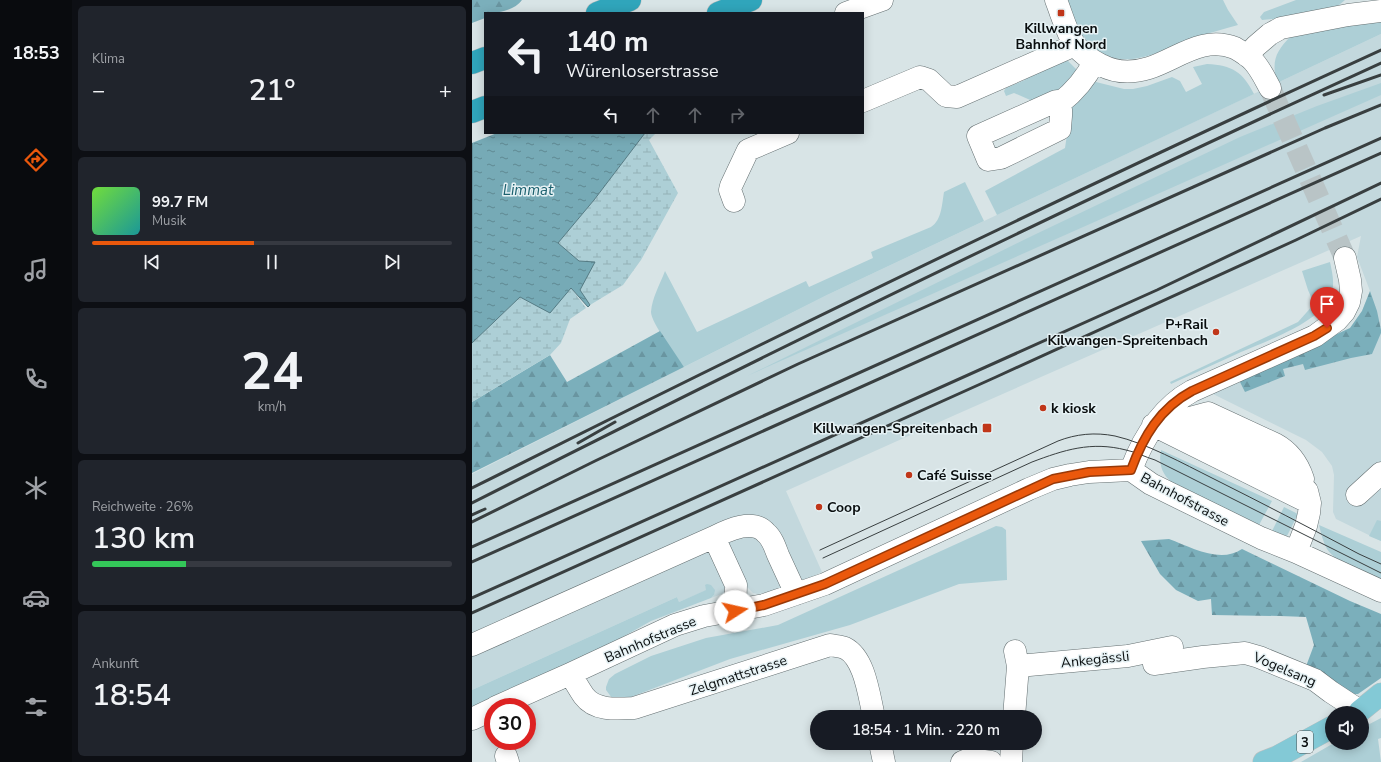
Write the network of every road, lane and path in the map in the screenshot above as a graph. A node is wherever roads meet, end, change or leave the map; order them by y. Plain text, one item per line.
1 (630, 0) edge
2 (750, 0) edge
3 (882, 0) edge
4 (1056, 0) edge
5 (1350, 7) edge
6 (1381, 11) edge
7 (600, 12) edge
8 (720, 12) edge
9 (849, 12) edge
10 (1075, 45) junction
11 (1247, 56) junction
12 (484, 58) edge
13 (1094, 62) junction
14 (472, 63) edge
15 (1270, 88) tunnel mouth
16 (864, 101) edge
17 (1060, 103) dead end
18 (484, 107) edge
19 (472, 112) edge
20 (786, 134) edge
21 (734, 201) dead end
22 (1345, 258) tunnel mouth
23 (1153, 425) junction
24 (1131, 470) junction
25 (1381, 473) edge
26 (1357, 495) dead end
27 (1309, 497) junction
28 (714, 537) junction
29 (1296, 552) junction
30 (1381, 591) edge
31 (796, 594) junction
32 (735, 611) junction
33 (472, 645) edge
34 (1172, 647) dead end
35 (1154, 664) dead end
36 (570, 674) junction
37 (1381, 694) edge
38 (516, 698) edge
39 (1381, 703) edge
40 (1351, 706) edge
41 (1366, 706) edge
42 (1369, 708) edge
43 (872, 710) edge
44 (1014, 710) edge
45 (484, 713) edge
46 (472, 719) edge
47 (1325, 731) edge
48 (881, 750) edge
49 (1012, 750) edge
50 (1271, 760) edge
51 (884, 762) edge
52 (962, 762) edge
53 (991, 762) edge
54 (1011, 762) edge

1 - 7 highway
2 - 8 highway
3 - 9 street
4 - 10 street
5 - 6 street
5 - 11 street
10 - 13 street
10 - 16 street
11 - 13 street
11 - 15 street
12 - 14 highway
13 - 17 street
18 - 19 highway
20 - 21 street
22 - 23 street
23 - 24 street
23 - 27 street
23 - 27 street
24 - 29 street, Bahnhofstrasse
24 - 31 street, Bahnhofstrasse
25 - 26 street
27 - 29 street
28 - 31 street
28 - 32 street
28 - 33 street
29 - 30 street, Bahnhofstrasse
31 - 32 street, Bahnhofstrasse
32 - 36 street, Bahnhofstrasse
34 - 44 street, Ankegässli
35 - 40 street, Vogelsang
36 - 38 street, Bahnhofstrasse
36 - 43 street, Zelgmattstrasse
37 - 41 main road
39 - 42 main road
45 - 46 street
47 - 50 main road, 3
48 - 51 street
49 - 54 street
52 - 53 street

